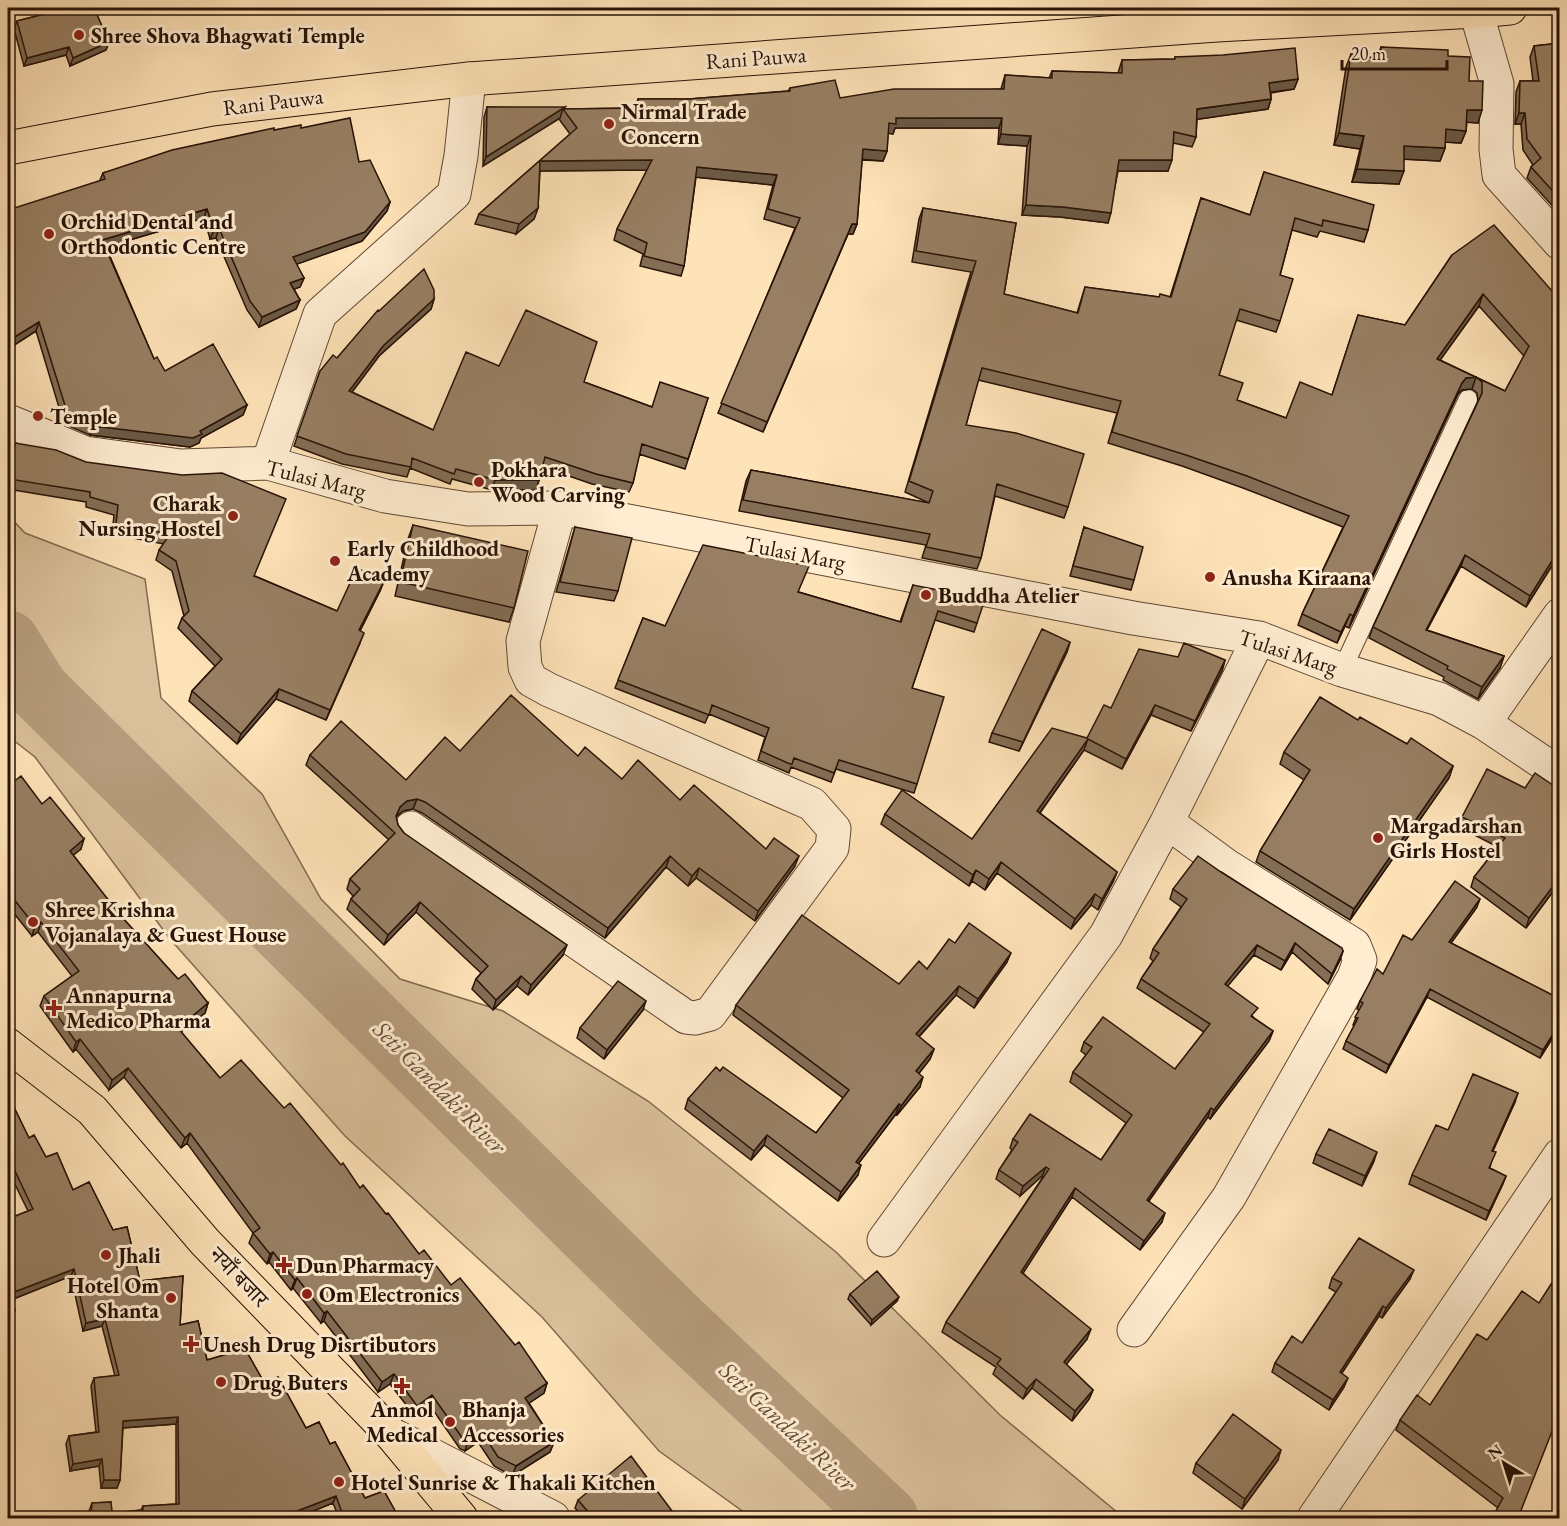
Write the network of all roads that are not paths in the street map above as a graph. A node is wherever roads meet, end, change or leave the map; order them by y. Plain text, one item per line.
1 (1510, 8) edge
2 (1476, 11) junction
3 (469, 79) junction
4 (8, 148) edge
5 (1560, 243) edge
6 (1468, 399) edge
7 (8, 421) edge
8 (268, 463) junction
9 (560, 508) junction
10 (1560, 615) edge
11 (1259, 638) junction
12 (1342, 670) junction
13 (1484, 723) junction
14 (1560, 774) edge
15 (1167, 822) junction
16 (411, 828) dead end
17 (8, 1045) edge
18 (1560, 1155) edge
19 (884, 1240) dead end
20 (1134, 1330) dead end
21 (391, 1434) junction
22 (461, 1518) edge
23 (553, 1518) edge
24 (1314, 1518) edge

1 - 2 main road, Rani Pauwa
2 - 3 main road, Rani Pauwa
2 - 5 street
3 - 4 main road, Rani Pauwa
3 - 8 street
6 - 12 lane
7 - 8 street, Tulasi Marg
8 - 9 street, Tulasi Marg
9 - 11 street, Tulasi Marg
9 - 16 street
10 - 13 street
11 - 12 street, Tulasi Marg
11 - 15 street
12 - 13 street, Tulasi Marg
13 - 14 street, Tulasi Marg
15 - 19 street
15 - 20 street
17 - 21 main road, नयाँ बजार
18 - 24 street
21 - 22 main road, नयाँ बजार
21 - 23 street

